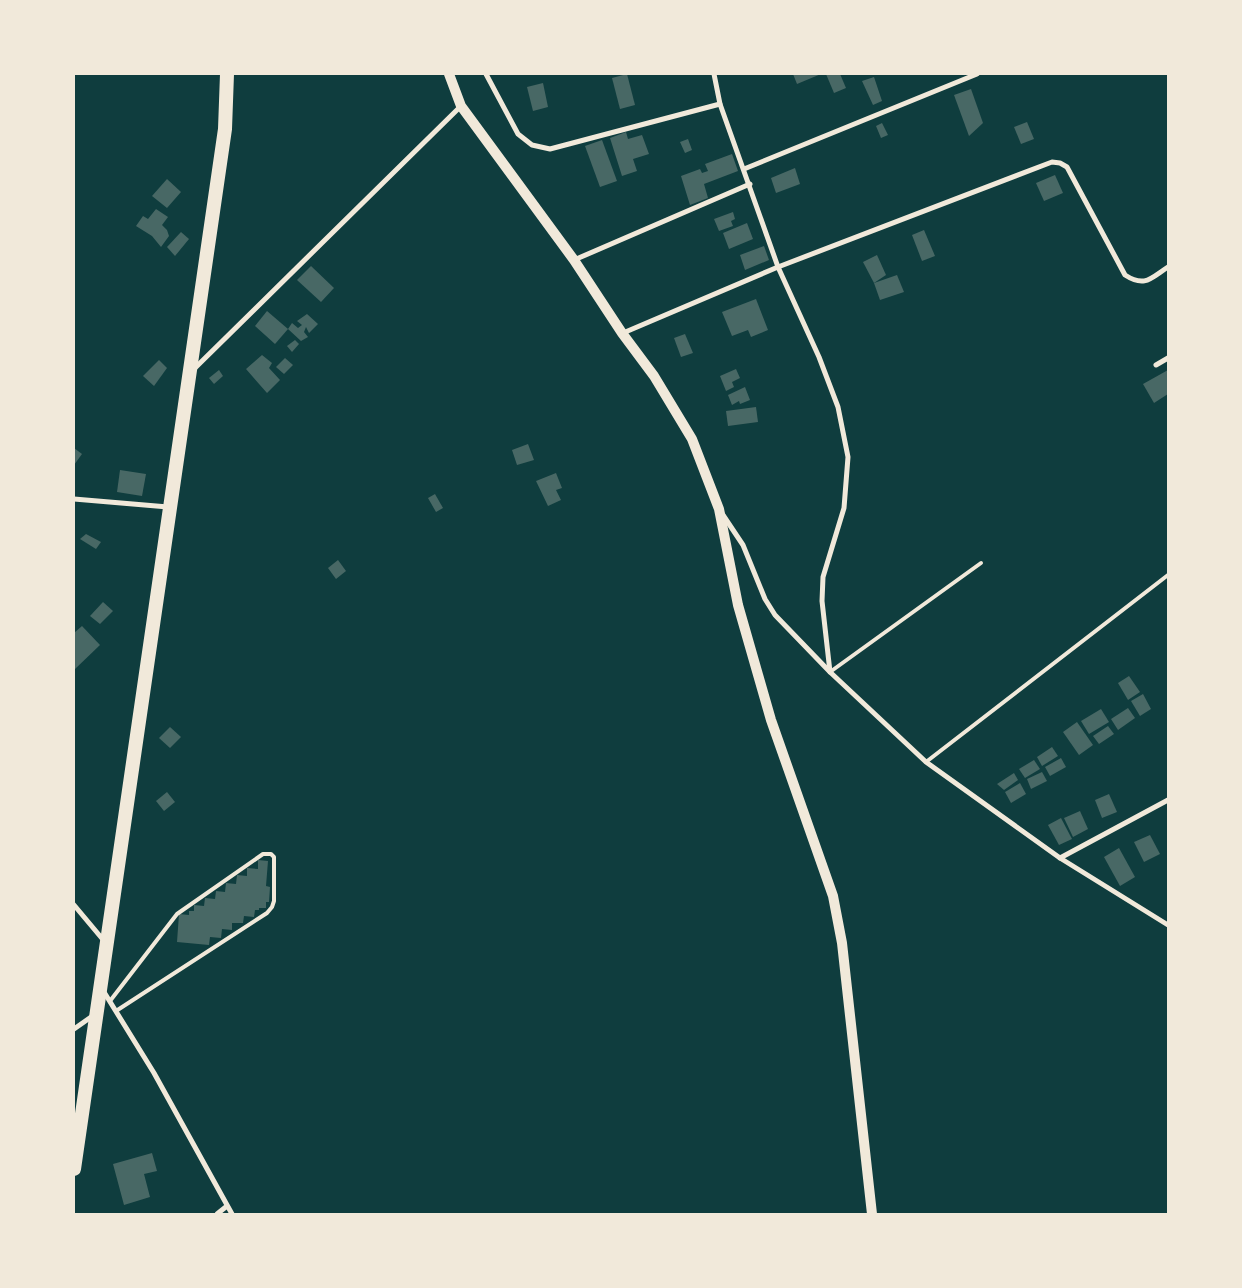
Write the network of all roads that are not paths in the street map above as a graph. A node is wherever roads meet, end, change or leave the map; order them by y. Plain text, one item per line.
1 (227, 74) edge
2 (449, 74) edge
3 (486, 74) edge
4 (714, 74) edge
5 (977, 74) edge
6 (720, 104) junction
7 (461, 106) junction
8 (744, 169) junction
9 (750, 184) junction
10 (574, 260) junction
11 (778, 267) junction
12 (1168, 267) edge
13 (622, 334) junction
14 (1168, 358) edge
15 (1156, 365) dead end
16 (188, 375) junction
17 (74, 498) edge
18 (169, 508) junction
19 (718, 509) junction
20 (981, 563) dead end
21 (1168, 575) edge
22 (830, 672) junction
23 (926, 762) junction
24 (1168, 800) edge
25 (1060, 858) junction
26 (74, 905) edge
27 (1168, 925) edge
28 (107, 944) junction
29 (101, 987) junction
30 (110, 1002) junction
31 (116, 1012) junction
32 (96, 1014) junction
33 (74, 1029) edge
34 (74, 1170) edge
35 (227, 1206) junction
36 (217, 1214) edge
37 (232, 1214) edge
38 (872, 1214) edge

1 - 16 highway
2 - 7 main road
3 - 6 street
4 - 6 street
5 - 8 street
6 - 8 street
7 - 10 main road
7 - 16 street
8 - 9 street
9 - 10 street
9 - 11 street
10 - 13 main road
11 - 12 street
11 - 13 street
11 - 22 street
13 - 19 main road
14 - 15 street
16 - 18 highway
17 - 18 street
18 - 28 highway
19 - 22 street
19 - 38 main road
20 - 22 lane
21 - 23 lane
22 - 23 street
23 - 25 street
24 - 25 street
25 - 27 street
26 - 28 street
28 - 29 highway
29 - 30 street
29 - 32 highway
30 - 31 street
30 - 31 lane
31 - 35 street
32 - 33 street
32 - 34 highway
35 - 36 street
35 - 37 street

